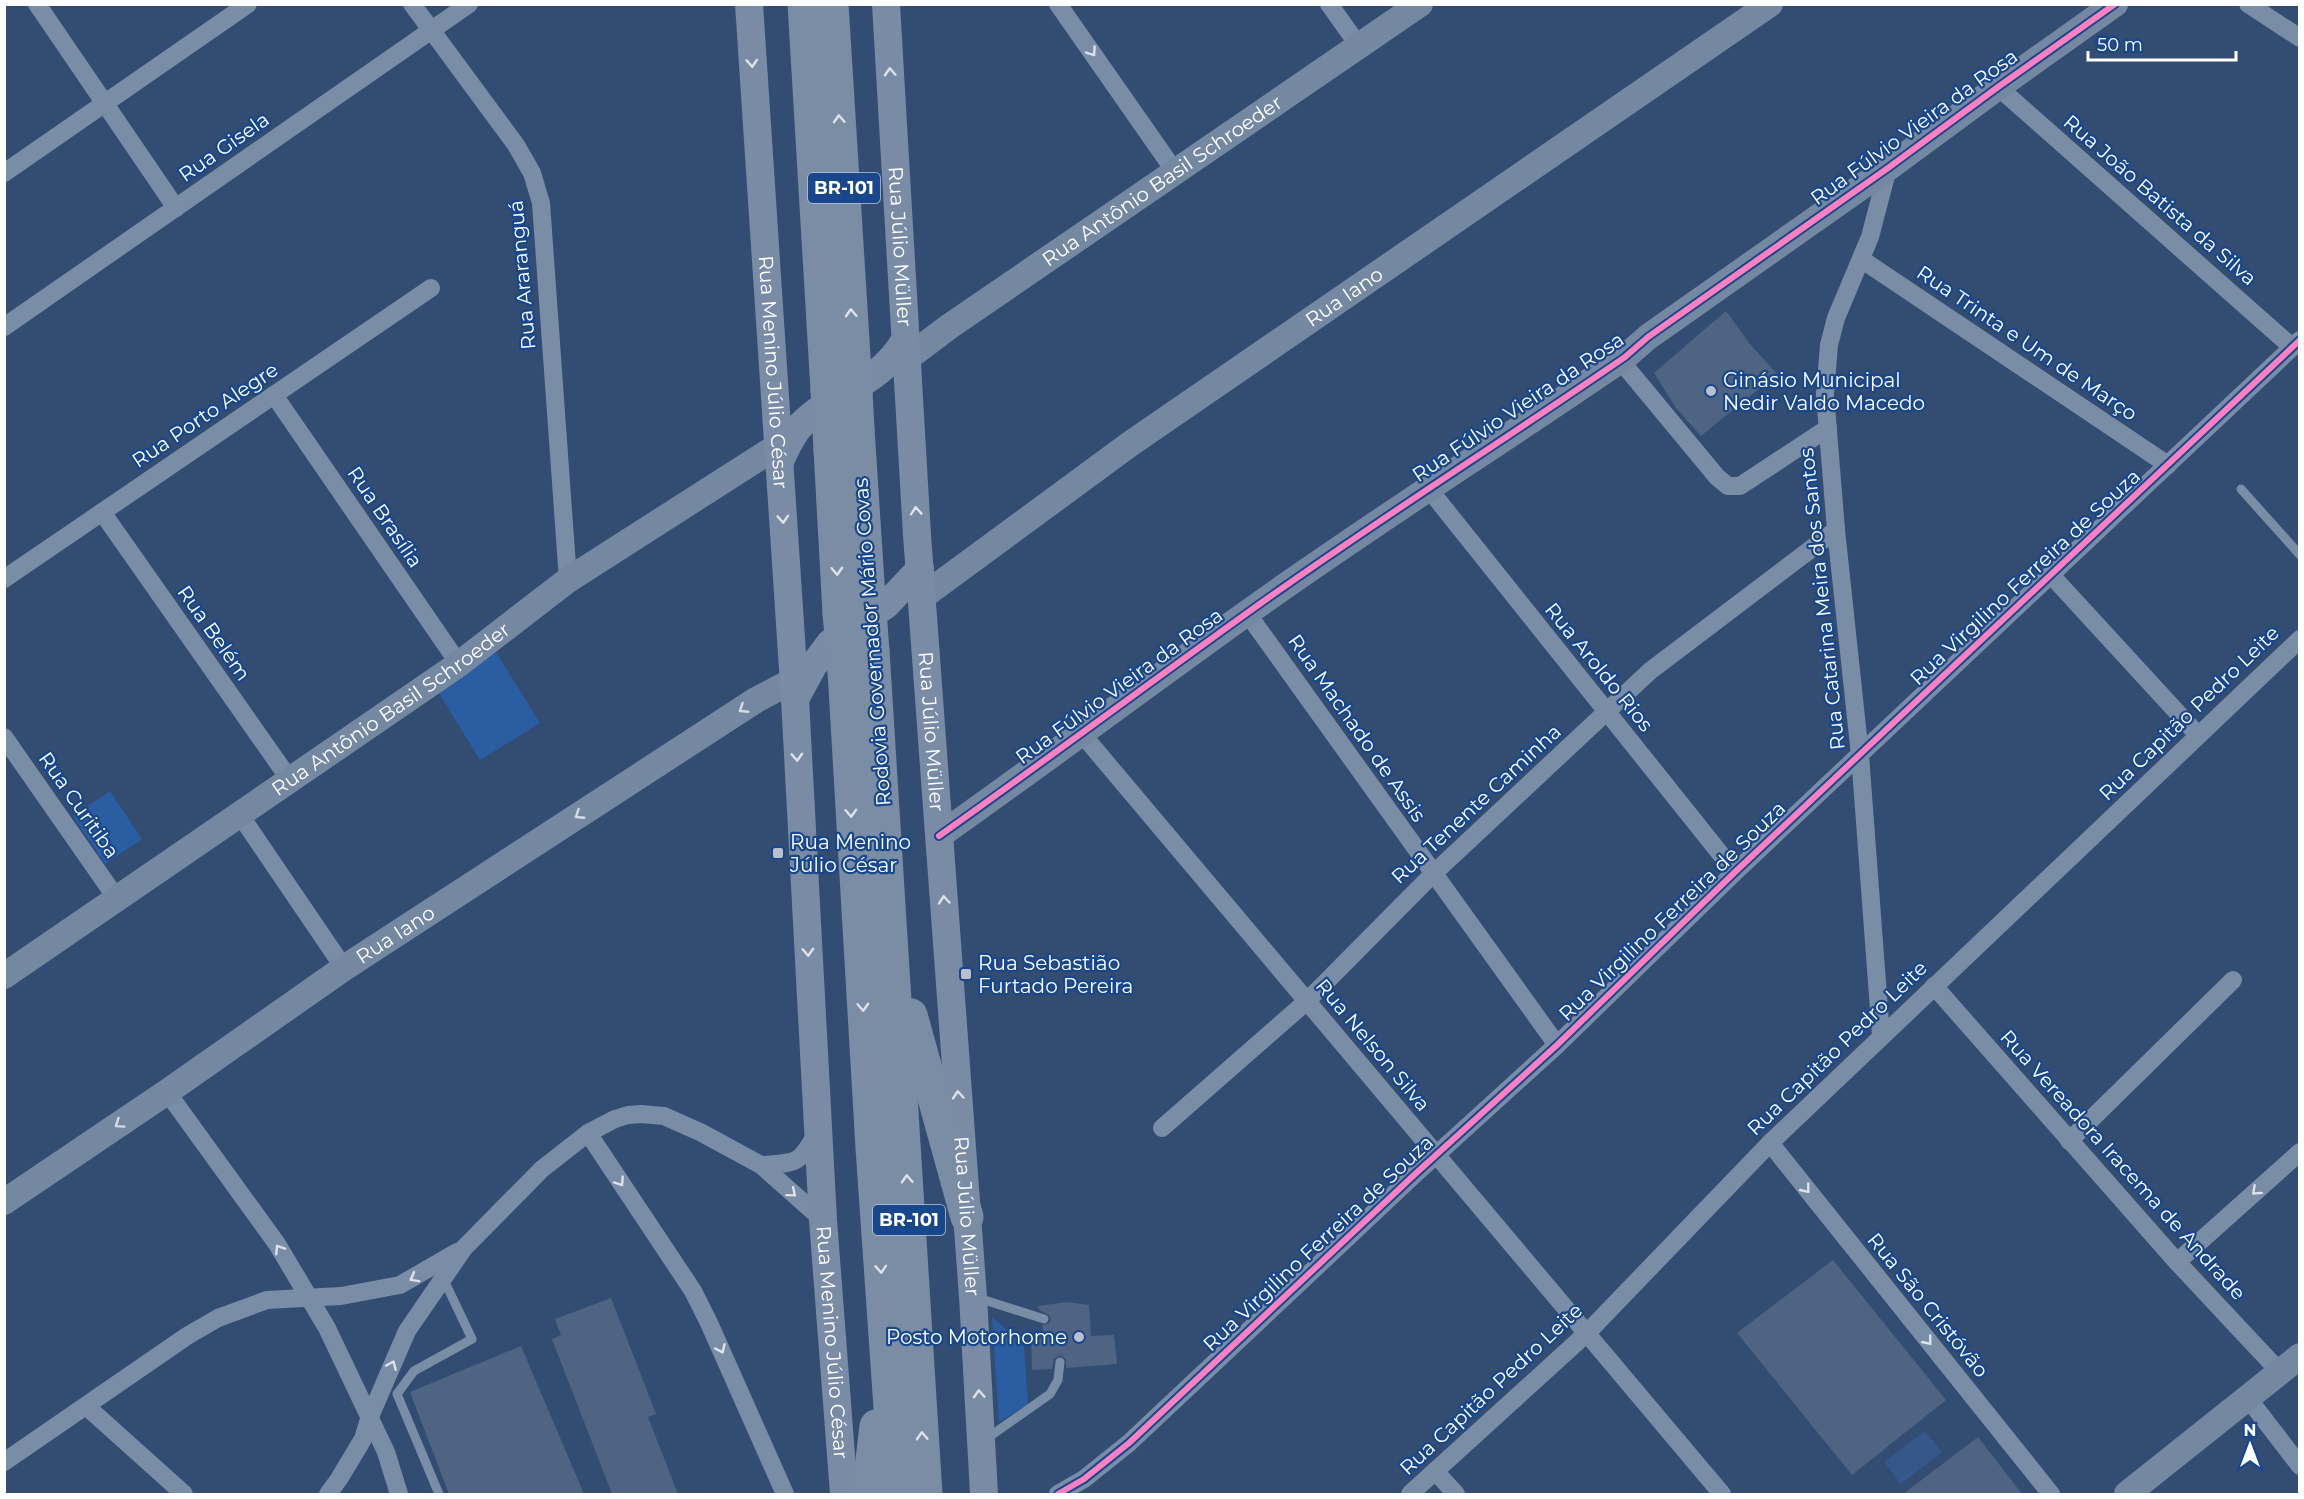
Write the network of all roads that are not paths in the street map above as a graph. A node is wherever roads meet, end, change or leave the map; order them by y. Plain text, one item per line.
1 (38, 4) edge
2 (248, 4) edge
3 (412, 4) edge
4 (469, 4) edge
5 (749, 4) edge
6 (804, 4) edge
7 (832, 4) edge
8 (886, 4) edge
9 (1058, 4) edge
10 (1329, 4) edge
11 (1420, 4) edge
12 (1770, 4) edge
13 (2115, 4) edge
14 (2248, 4) edge
15 (229, 10) edge
16 (430, 32) junction
17 (2300, 38) edge
18 (1359, 46) junction
19 (1998, 87) junction
20 (105, 104) junction
21 (1888, 168) junction
22 (4, 173) edge
23 (1176, 173) junction
24 (176, 208) junction
25 (1861, 259) junction
26 (431, 288) dead end
27 (4, 327) edge
28 (2296, 344) edge
29 (1620, 360) junction
30 (906, 361) junction
31 (866, 373) junction
32 (274, 395) junction
33 (820, 402) junction
34 (776, 403) junction
35 (1828, 428) junction
36 (779, 453) junction
37 (2168, 465) junction
38 (1428, 488) junction
39 (2241, 489) dead end
40 (102, 512) junction
41 (1836, 530) junction
42 (2300, 555) edge
43 (920, 569) junction
44 (2051, 574) junction
45 (4, 579) edge
46 (568, 580) junction
47 (878, 602) junction
48 (923, 607) junction
49 (1247, 613) junction
50 (791, 632) junction
51 (2300, 639) edge
52 (838, 642) junction
53 (459, 664) junction
54 (794, 689) junction
55 (1606, 713) junction
56 (1082, 734) junction
57 (2198, 735) junction
58 (4, 737) edge
59 (1860, 755) junction
60 (290, 780) junction
61 (240, 815) junction
62 (939, 836) junction
63 (1736, 872) junction
64 (1433, 874) junction
65 (117, 899) junction
66 (893, 946) junction
67 (344, 968) junction
68 (4, 976) edge
69 (2234, 980) dead end
70 (1934, 986) junction
71 (1307, 1001) junction
72 (1881, 1036) junction
73 (1557, 1045) junction
74 (167, 1092) junction
75 (1162, 1128) dead end
76 (817, 1132) junction
77 (588, 1133) junction
78 (2069, 1141) junction
79 (1770, 1143) junction
80 (2300, 1152) edge
81 (1436, 1155) junction
82 (761, 1165) junction
83 (4, 1202) edge
84 (967, 1217) junction
85 (823, 1220) junction
86 (464, 1248) junction
87 (2177, 1262) junction
88 (442, 1278) junction
89 (973, 1296) junction
90 (310, 1299) junction
91 (1044, 1318) dead end
92 (1587, 1333) junction
93 (886, 1344) junction
94 (1060, 1362) dead end
95 (2290, 1364) edge
96 (2247, 1397) junction
97 (86, 1406) junction
98 (369, 1419) junction
99 (982, 1443) junction
100 (4, 1462) edge
101 (2300, 1466) edge
102 (1435, 1471) junction
103 (184, 1494) edge
104 (328, 1494) edge
105 (399, 1494) edge
106 (439, 1494) edge
107 (785, 1494) edge
108 (844, 1494) edge
109 (868, 1494) edge
110 (896, 1494) edge
111 (926, 1494) edge
112 (984, 1494) edge
113 (1058, 1494) edge
114 (1410, 1494) edge
115 (1456, 1494) edge
116 (1722, 1494) edge
117 (2051, 1494) edge
118 (2127, 1494) edge

1 - 20 street
2 - 15 street
3 - 16 street, Rua Araranguá
4 - 16 street, Rua Gisela
5 -> 34 main road, Rua Menino Júlio César
6 - 33 highway, Rodovia Governador Mário Covas / BR-101
31 -> 7 highway, Rodovia Governador Mário Covas / BR-101
30 -> 8 main road, Rua Júlio Müller
9 -> 23 street
10 - 18 street
11 - 18 street, Rua Antônio Basil Schroeder
12 - 48 street, Rua Iano
13 - 19 street, Rua Fúlvio Vieira da Rosa
14 - 17 street
15 - 20 street
16 - 24 street, Rua Gisela
16 - 46 street, Rua Araranguá
18 - 23 street, Rua Antônio Basil Schroeder
19 - 21 street, Rua Fúlvio Vieira da Rosa
19 - 28 street, Rua João Batista da Silva
20 - 22 street
20 - 24 street
21 - 25 street, Rua Catarina Meira dos Santos
21 - 29 street, Rua Fúlvio Vieira da Rosa
23 - 30 street, Rua Antônio Basil Schroeder
24 - 27 street, Rua Gisela
25 - 35 street, Rua Catarina Meira dos Santos
25 - 37 street, Rua Trinta e Um de Março
26 - 32 street, Rua Porto Alegre
28 - 37 street, Rua Virgilino Ferreira de Souza
29 - 35 street
29 - 38 street, Rua Fúlvio Vieira da Rosa
30 - 31 main road, Rua Antônio Basil Schroeder
30 - 31 main road
43 -> 30 main road, Rua Júlio Müller
31 - 33 main road, Rua Antônio Basil Schroeder
31 - 47 highway, Rodovia Governador Mário Covas / BR-101, bridge
32 - 40 street, Rua Porto Alegre
32 - 53 street, Rua Brasília
33 - 34 main road
33 - 36 main road, Rua Antônio Basil Schroeder
33 -> 52 highway, Rodovia Governador Mário Covas / BR-101, bridge
34 - 36 main road, Rua Menino Júlio César
35 - 41 street, Rua Catarina Meira dos Santos
36 - 46 street, Rua Antônio Basil Schroeder
36 -> 50 main road, Rua Menino Júlio César
37 - 44 street, Rua Virgilino Ferreira de Souza
38 - 49 street, Rua Fúlvio Vieira da Rosa
38 - 55 street, Rua Aroldo Rios
39 - 42 lane
40 - 45 street, Rua Porto Alegre
40 - 60 street, Rua Belém
41 - 55 street, Rua Tenente Caminha
41 - 59 street, Rua Catarina Meira dos Santos
43 - 47 main road
43 - 48 main road, Rua Júlio Müller
44 - 57 street
44 - 59 street, Rua Virgilino Ferreira de Souza
46 - 53 street, Rua Antônio Basil Schroeder
47 - 48 main road
47 - 52 main road
47 - 66 highway, Rodovia Governador Mário Covas / BR-101, bridge
48 - 62 main road, Rua Júlio Müller
49 - 56 street, Rua Fúlvio Vieira da Rosa
49 - 64 street, Rua Machado de Assis
50 - 52 main road
50 - 54 main road, Rua Menino Júlio César
51 - 57 street, Rua Capitão Pedro Leite
52 - 54 main road
52 -> 93 highway, Rodovia Governador Mário Covas / BR-101
53 - 60 street, Rua Antônio Basil Schroeder
54 -> 67 street, Rua Iano
54 -> 76 main road, Rua Menino Júlio César
55 - 63 street, Rua Aroldo Rios
55 - 64 street, Rua Tenente Caminha
56 - 62 street, Rua Fúlvio Vieira da Rosa
56 - 71 street, Rua Nelson Silva
57 - 70 street, Rua Capitão Pedro Leite
58 - 65 street, Rua Curitiba
59 - 63 street, Rua Virgilino Ferreira de Souza
59 - 72 street, Rua Catarina Meira dos Santos
60 - 61 street, Rua Antônio Basil Schroeder
61 - 65 street, Rua Antônio Basil Schroeder
61 - 67 street
84 -> 62 main road, Rua Júlio Müller
63 - 73 street, Rua Virgilino Ferreira de Souza
64 - 71 street, Rua Tenente Caminha
64 - 73 street, Rua Machado de Assis
65 - 68 street, Rua Antônio Basil Schroeder
66 - 84 highway
111 -> 66 highway, Rodovia Governador Mário Covas / BR-101
67 - 74 street, Rua Iano
69 - 78 street
70 - 72 street, Rua Capitão Pedro Leite
70 - 78 street, Rua Vereadora Iracema de Andrade
71 - 75 street, Rua Tenente Caminha
71 - 81 street, Rua Nelson Silva
72 - 79 street, Rua Capitão Pedro Leite
73 - 81 street, Rua Virgilino Ferreira de Souza
74 -> 83 street, Rua Iano
90 -> 74 street
76 - 82 street
76 - 85 main road, Rua Menino Júlio César
77 - 82 street
77 - 86 street
77 -> 107 street
78 - 87 street, Rua Vereadora Iracema de Andrade
79 - 92 street, Rua Capitão Pedro Leite
79 -> 117 street, Rua São Cristóvão
80 -> 87 street
81 - 92 street, Rua Nelson Silva
81 - 113 street, Rua Virgilino Ferreira de Souza
82 -> 85 street
84 - 89 main road, Rua Júlio Müller
85 - 108 main road, Rua Menino Júlio César
86 - 88 street
86 -> 90 street
87 - 95 street, Rua Vereadora Iracema de Andrade
98 -> 88 street
88 - 106 lane
89 - 91 lane
99 -> 89 main road, Rua Júlio Müller
90 - 97 street
90 - 98 street
92 - 102 street, Rua Capitão Pedro Leite
92 - 116 street, Rua Nelson Silva
93 - 109 highway
93 - 110 highway, Rodovia Governador Mário Covas / BR-101
94 - 99 lane
95 - 96 street
96 - 101 street
96 - 118 street
97 - 100 street
97 - 103 street
98 - 104 street
98 - 105 street
99 - 112 main road, Rua Júlio Müller
102 - 114 street, Rua Capitão Pedro Leite
102 - 115 street

